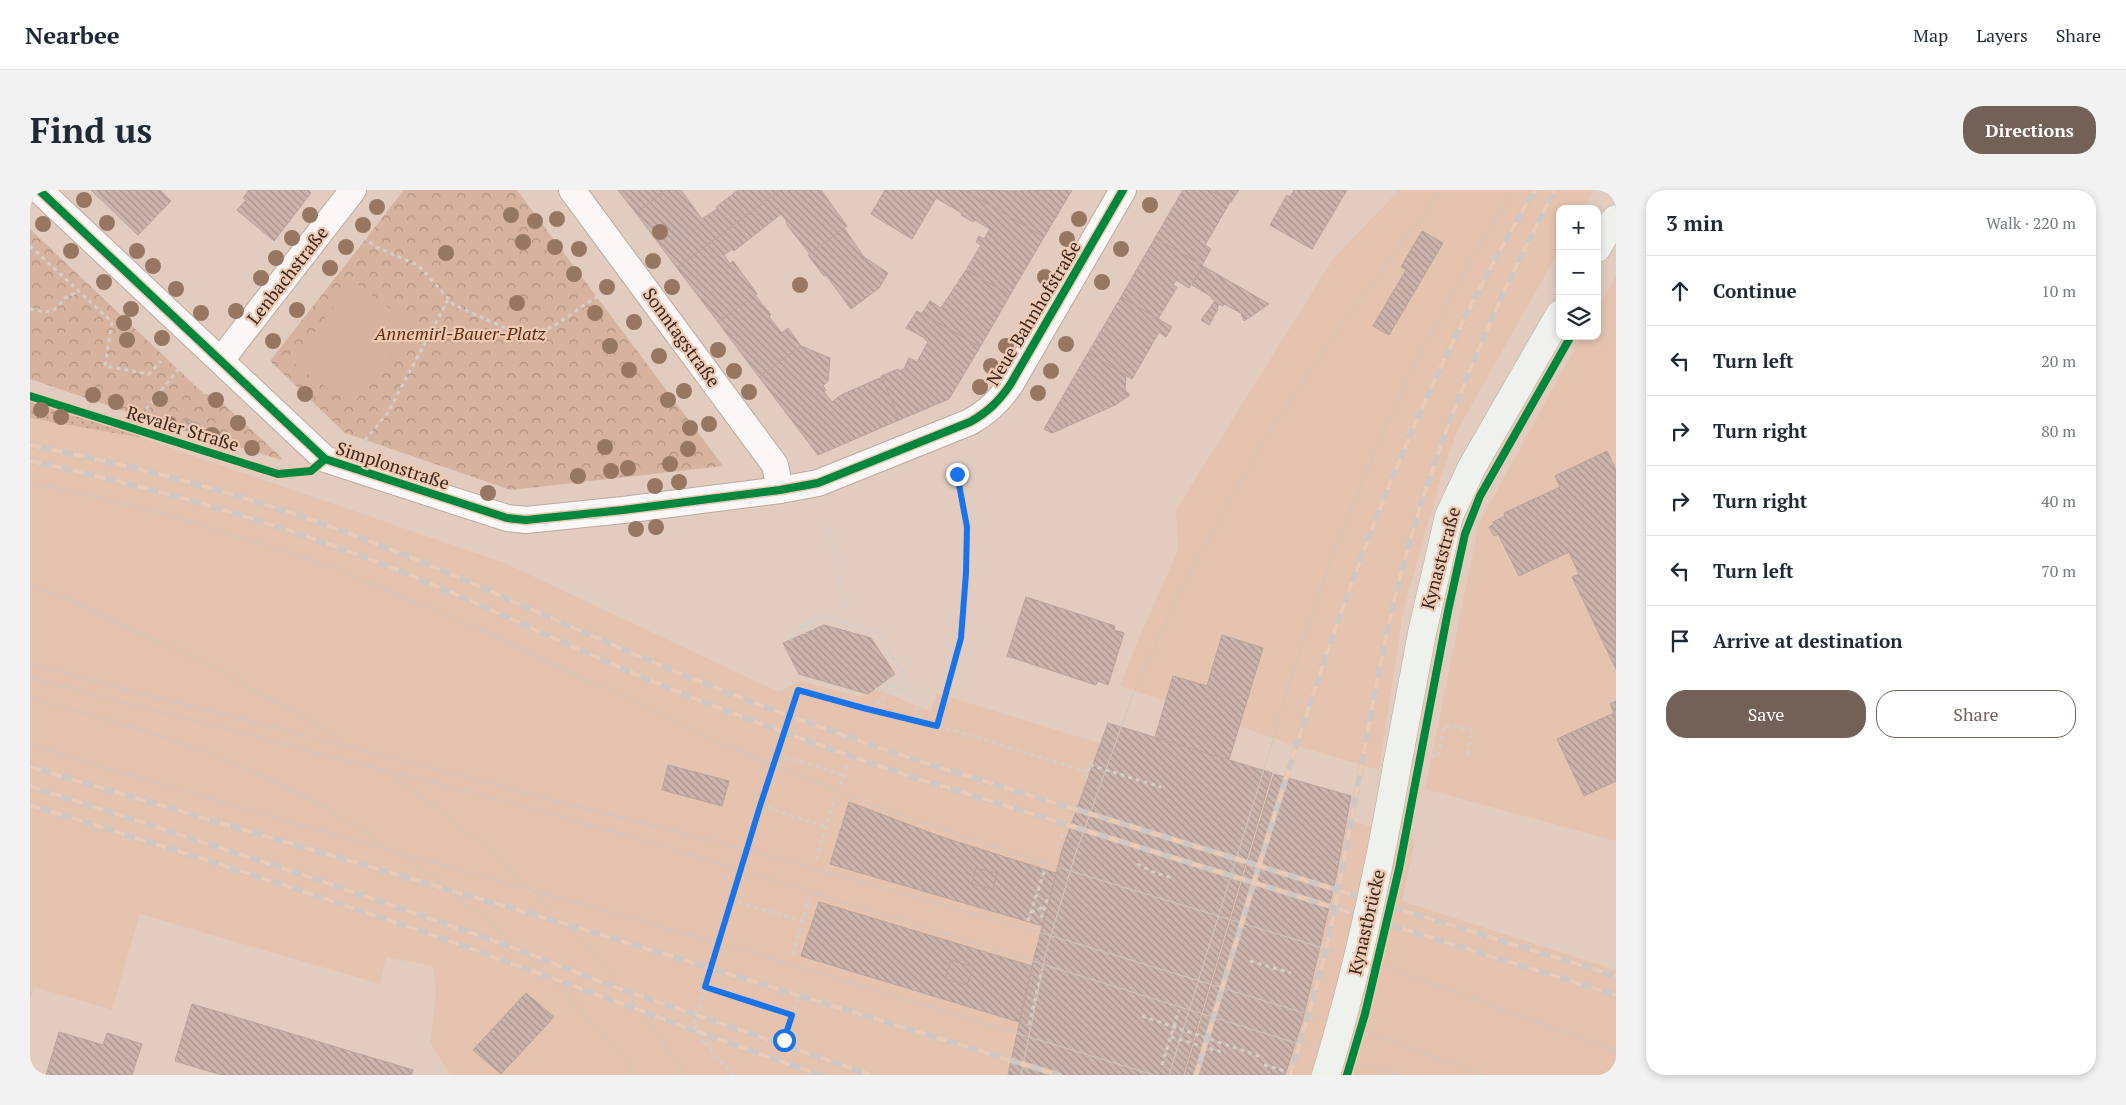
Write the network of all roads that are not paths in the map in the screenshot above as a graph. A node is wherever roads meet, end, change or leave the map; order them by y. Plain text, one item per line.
1 (39, 190) edge
2 (353, 190) edge
3 (572, 190) edge
4 (1123, 190) edge
5 (1616, 219) edge
6 (1601, 241) edge
7 (1556, 321) edge
8 (221, 360) junction
9 (780, 490) junction
10 (1397, 766) joint
11 (1326, 1075) edge

1 - 8 street, Simplonstraße
2 - 8 street, Lenbachstraße
3 - 9 street, Sonntagstraße
4 - 9 street, Neue Bahnhofstraße
5 - 6 street
7 - 10 street, Kynaststraße
8 - 9 street, Simplonstraße
10 - 11 street, Kynastbrücke, bridge

